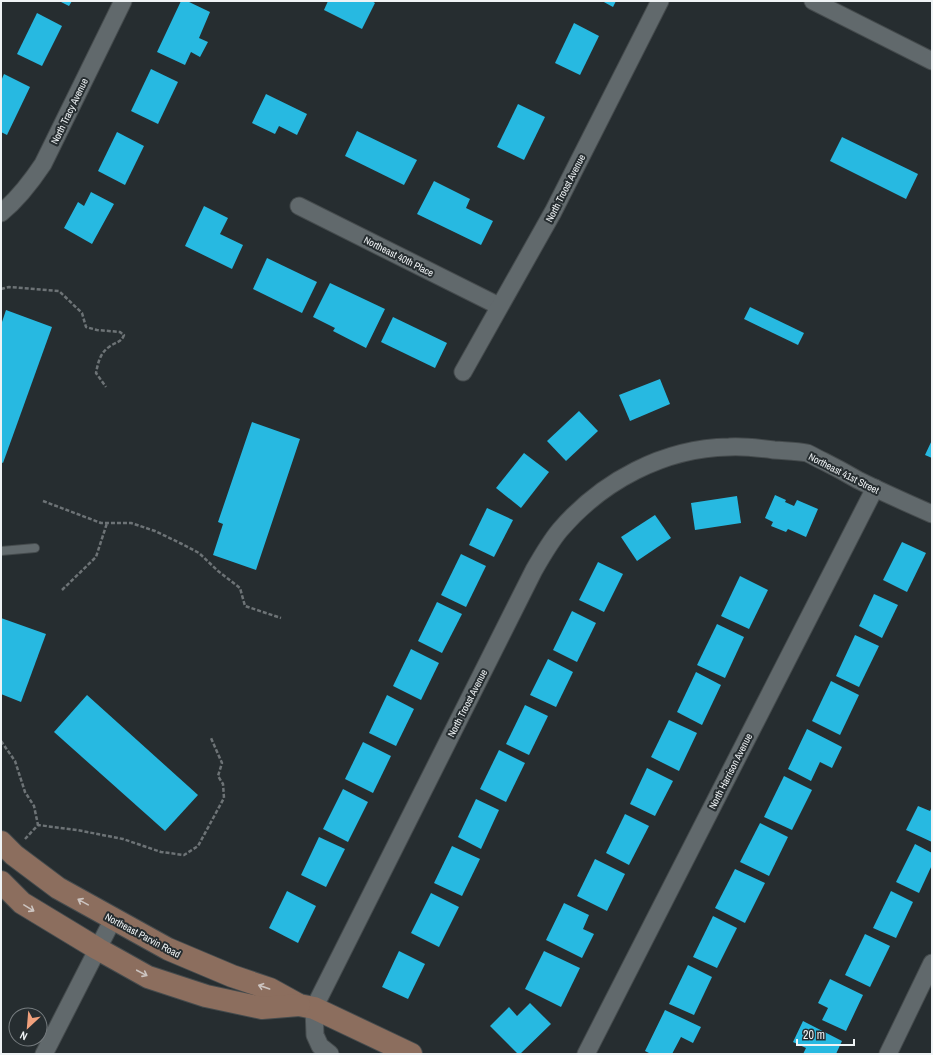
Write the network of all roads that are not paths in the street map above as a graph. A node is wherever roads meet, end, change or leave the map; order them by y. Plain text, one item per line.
1 (123, 1) edge
2 (660, 1) edge
3 (813, 1) edge
4 (932, 61) edge
5 (299, 206) dead end
6 (1, 213) edge
7 (499, 306) junction
8 (463, 372) dead end
9 (681, 454) joint
10 (875, 488) junction
11 (932, 514) edge
12 (35, 548) dead end
13 (1, 551) edge
14 (1, 842) edge
15 (1, 882) edge
16 (113, 919) junction
17 (98, 949) junction
18 (932, 963) edge
19 (306, 1006) junction
20 (44, 1054) edge
21 (330, 1054) edge
22 (411, 1054) edge
23 (586, 1054) edge
24 (888, 1054) edge

1 - 6 street, North Tracy Avenue
2 - 7 street, North Troost Avenue
3 - 4 street
5 - 7 street, Northeast 40th Place
7 - 8 street, North Troost Avenue
9 - 10 street, Northeast 41st Street
9 - 19 street, North Troost Avenue
10 - 11 street, Northeast 41st Street
10 - 23 street, North Harrison Avenue
12 - 13 lane
16 -> 14 main road, Northeast Parvin Road
15 -> 17 main road
16 - 17 street
19 -> 16 main road, Northeast Parvin Road
17 -> 19 main road
17 - 20 street
18 - 24 street
19 - 21 street
19 - 22 main road, Northeast Parvin Road

